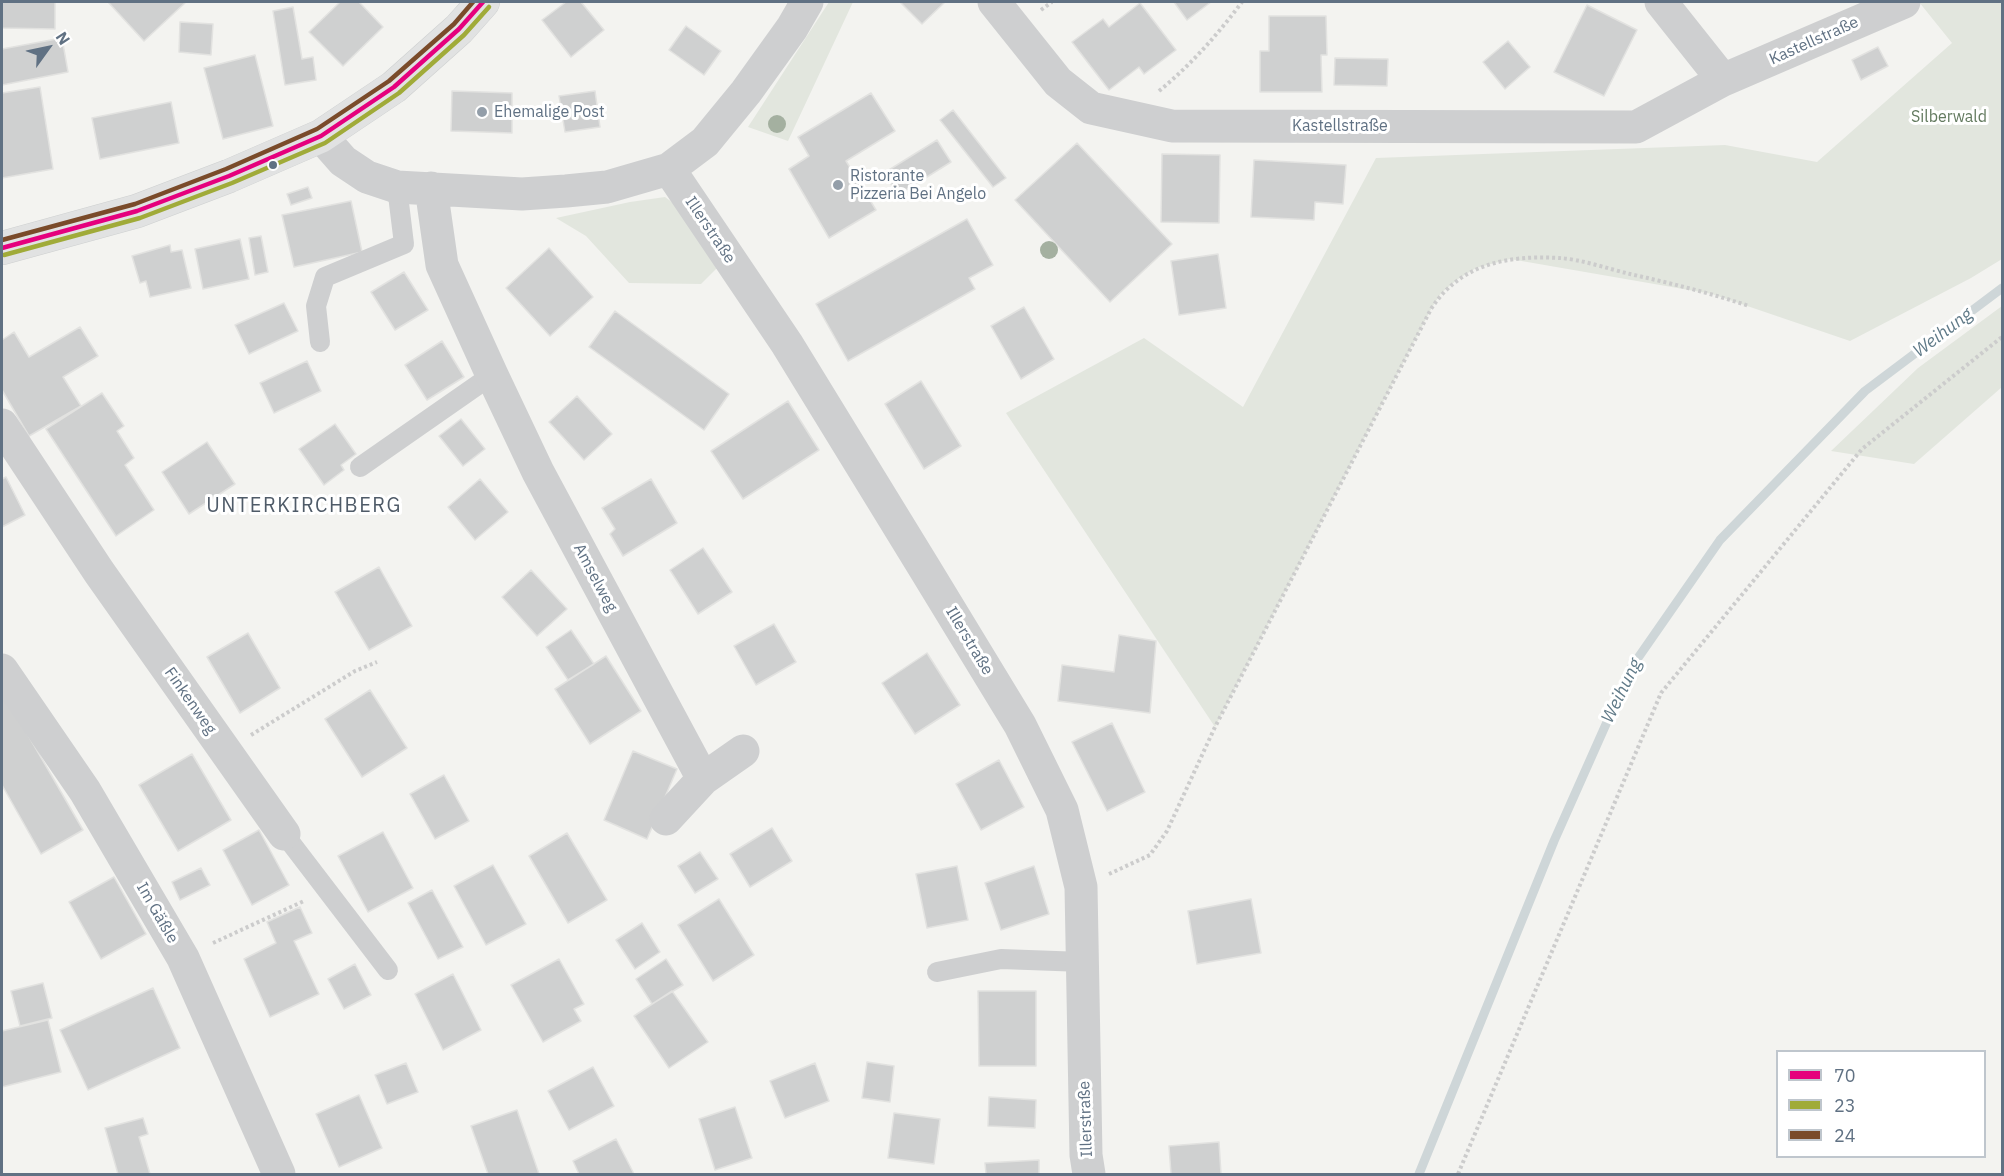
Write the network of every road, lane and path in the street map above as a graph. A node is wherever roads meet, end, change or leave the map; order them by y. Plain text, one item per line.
1 (483, 2) edge
2 (807, 2) edge
3 (994, 2) edge
4 (1242, 2) edge
5 (1661, 2) edge
6 (1904, 2) edge
7 (1723, 80) junction
8 (1126, 117) junction
9 (321, 136) junction
10 (669, 169) junction
11 (397, 187) junction
12 (430, 188) junction
13 (2, 248) edge
14 (1749, 306) dead end
15 (2002, 337) edge
16 (320, 342) dead end
17 (492, 375) junction
18 (2, 425) edge
19 (360, 467) dead end
20 (377, 662) dead end
21 (2, 670) edge
22 (743, 751) dead end
23 (226, 752) junction
24 (703, 779) junction
25 (666, 819) dead end
26 (284, 834) joint
27 (1081, 887) junction
28 (326, 891) junction
29 (183, 958) junction
30 (1083, 962) junction
31 (388, 970) dead end
32 (937, 972) dead end
33 (279, 1174) edge
34 (1089, 1174) edge
35 (1458, 1174) edge

1 - 9 main road
2 - 10 street
3 - 8 street, Kastellstraße
4 - 8 path
5 - 7 street
6 - 7 street, Kastellstraße
7 - 8 street, Kastellstraße
9 - 11 street
9 - 13 main road
10 - 12 street
10 - 27 street, Illerstraße
11 - 12 street
11 - 16 lane
12 - 17 street, Amselweg
14 - 27 path
15 - 35 path
17 - 19 lane
17 - 24 street, Amselweg
18 - 23 street, Finkenweg
20 - 23 path
21 - 29 street, Im Gäßle
22 - 24 street
23 - 26 street, Finkenweg
24 - 25 street
26 - 28 lane, Finkenweg
27 - 30 street, Illerstraße
28 - 29 path
28 - 31 lane, Finkenweg
29 - 33 street, Im Gäßle
30 - 32 lane
30 - 34 street, Illerstraße

